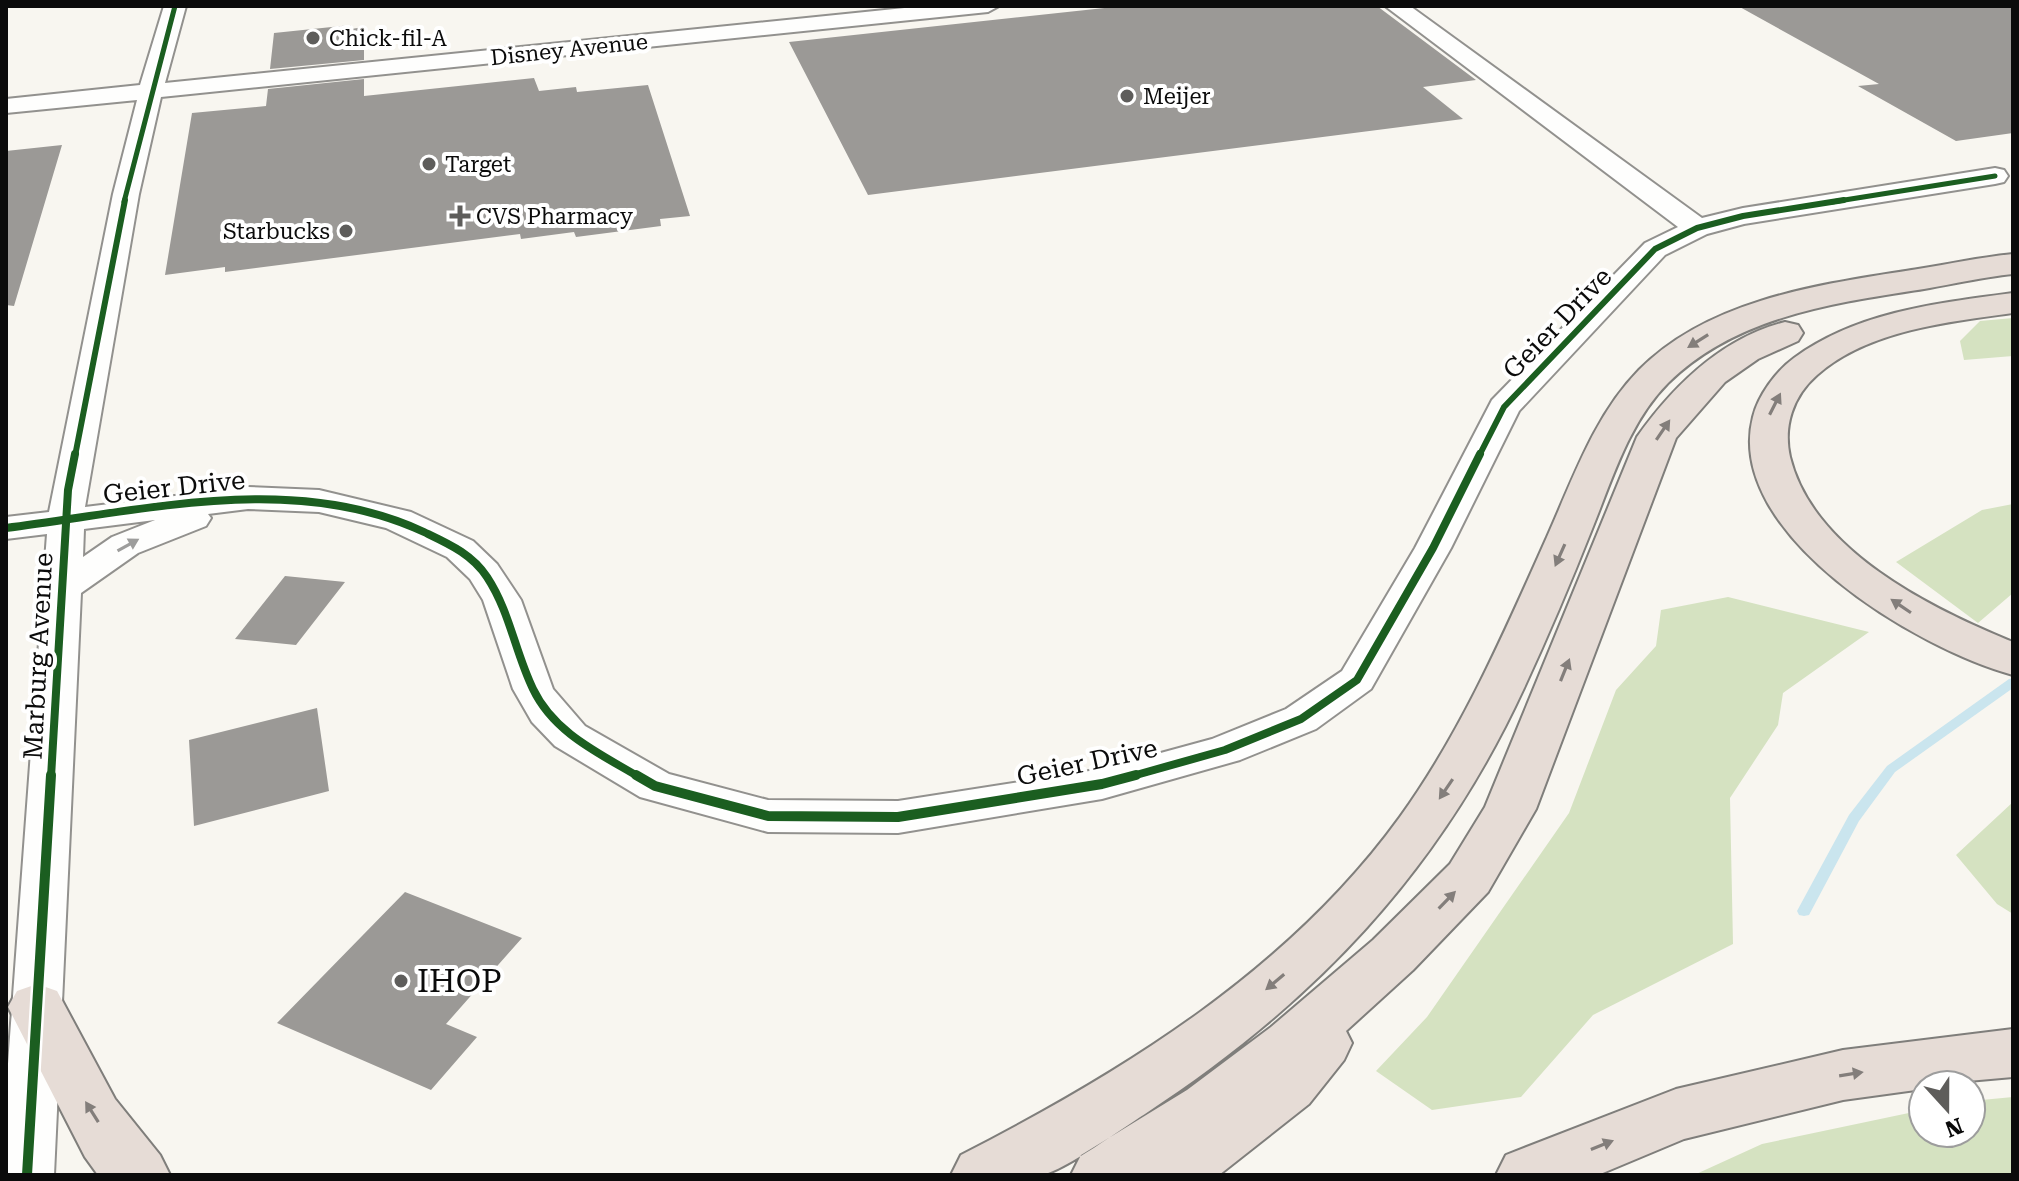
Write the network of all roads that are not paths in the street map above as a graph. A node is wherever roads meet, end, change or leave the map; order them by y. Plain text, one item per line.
1 (175, 6) edge
2 (988, 6) edge
3 (1396, 6) edge
4 (150, 91) junction
5 (6, 106) edge
6 (1995, 176) dead end
7 (1697, 228) junction
8 (2013, 264) edge
9 (2013, 275) edge
10 (1934, 277) junction
11 (2013, 291) edge
12 (2013, 303) edge
13 (248, 498) junction
14 (67, 519) junction
15 (6, 528) edge
16 (63, 588) junction
17 (2013, 660) edge
18 (1393, 955) junction
19 (37, 1007) junction
20 (1998, 1055) edge
21 (27, 1175) edge
22 (138, 1175) edge
23 (983, 1175) edge
24 (1103, 1175) edge
25 (1172, 1175) edge
26 (1529, 1175) edge

1 - 4 street, Marburg Avenue
2 - 4 street, Disney Avenue
3 - 7 street
4 - 5 street, Disney Avenue
4 - 14 street, Marburg Avenue
6 - 7 street, Geier Drive
7 - 13 street, Geier Drive
8 - 10 highway
9 - 10 highway
10 -> 23 highway
18 -> 11 highway
17 -> 12 highway
13 - 14 street, Geier Drive
16 -> 13 street
14 - 15 street, Geier Drive
14 - 16 street, Marburg Avenue
16 - 19 street, Marburg Avenue
18 - 24 highway
18 - 25 highway
19 - 21 street, Marburg Avenue
22 -> 19 highway
26 -> 20 highway

